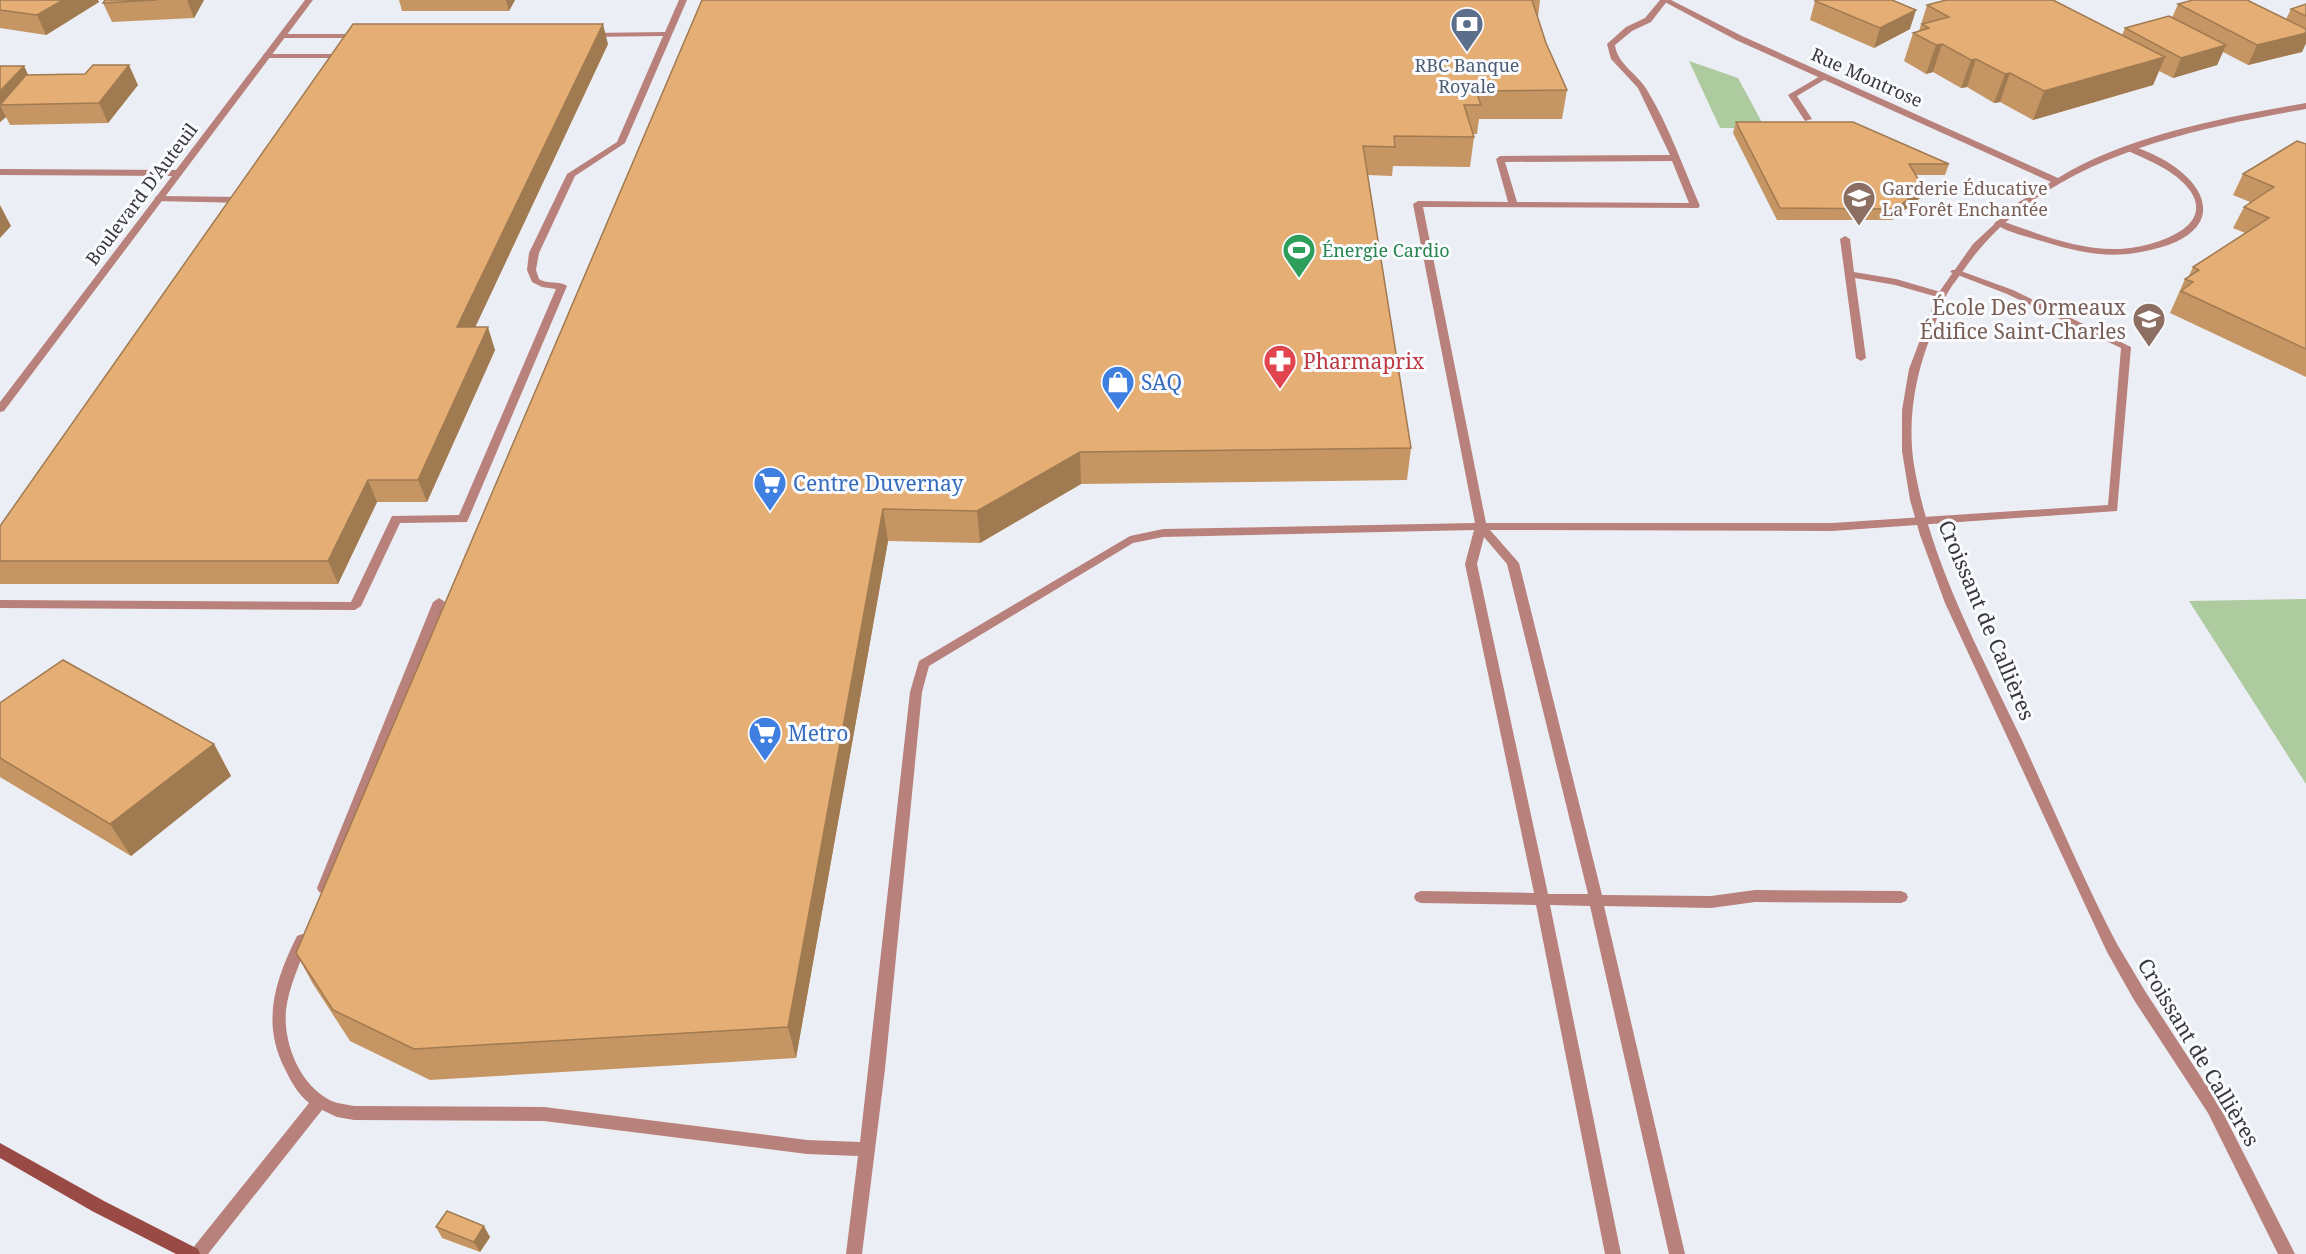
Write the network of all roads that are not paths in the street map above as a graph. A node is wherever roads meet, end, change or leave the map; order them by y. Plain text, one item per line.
1 (309, 0) edge
2 (683, 0) edge
3 (1664, 0) edge
4 (668, 34) junction
5 (584, 35) edge
6 (282, 36) junction
7 (368, 36) edge
8 (267, 56) junction
9 (352, 56) edge
10 (1825, 77) junction
11 (2306, 106) edge
12 (1808, 119) edge
13 (2129, 148) junction
14 (1675, 158) junction
15 (0, 172) edge
16 (178, 173) junction
17 (2057, 181) junction
18 (158, 200) junction
19 (253, 201) edge
20 (1513, 205) junction
21 (2000, 223) junction
22 (1845, 239) dead end
23 (1955, 272) junction
24 (1850, 274) junction
25 (1941, 295) junction
26 (1861, 358) dead end
27 (0, 409) edge
28 (1922, 522) junction
29 (1481, 527) junction
30 (439, 603) dead end
31 (0, 604) edge
32 (1421, 897) dead end
33 (1900, 897) dead end
34 (319, 899) edge
35 (1542, 900) junction
36 (1596, 900) junction
37 (306, 932) edge
38 (319, 1102) junction
39 (867, 1149) junction
40 (0, 1150) edge
41 (192, 1254) edge
42 (198, 1254) edge
43 (854, 1254) edge
44 (1613, 1254) edge
45 (1677, 1254) edge
46 (2287, 1254) edge

1 - 6 street, Boulevard D'Auteuil
2 - 4 street
3 - 10 street, Rue Montrose
3 - 14 street
4 - 5 street
4 - 31 street
6 - 7 street
6 - 8 street, Boulevard D'Auteuil
8 - 9 street
8 - 16 street, Boulevard D'Auteuil
10 - 12 street
10 - 17 street, Rue Montrose
11 - 13 street, Croissant de Callières
13 - 17 street, Croissant de Callières
13 - 21 street
14 - 20 street
14 - 20 street
15 - 16 street
16 - 18 street, Boulevard D'Auteuil
17 - 21 street, Croissant de Callières
18 - 19 street
18 - 27 street, Boulevard D'Auteuil
20 - 29 street
21 - 23 street, Croissant de Callières
22 - 24 street
23 - 25 street, Croissant de Callières
23 - 28 street
24 - 25 street
24 - 26 street
25 - 28 street, Croissant de Callières
28 - 29 street
28 - 46 street, Croissant de Callières
29 - 35 street
29 - 36 street
29 - 39 street
30 - 34 street
32 - 35 street
33 - 36 street
35 - 36 street
35 - 44 street
36 - 45 street
37 - 38 street
38 - 39 street
38 - 42 street
39 - 43 street
40 - 41 street

